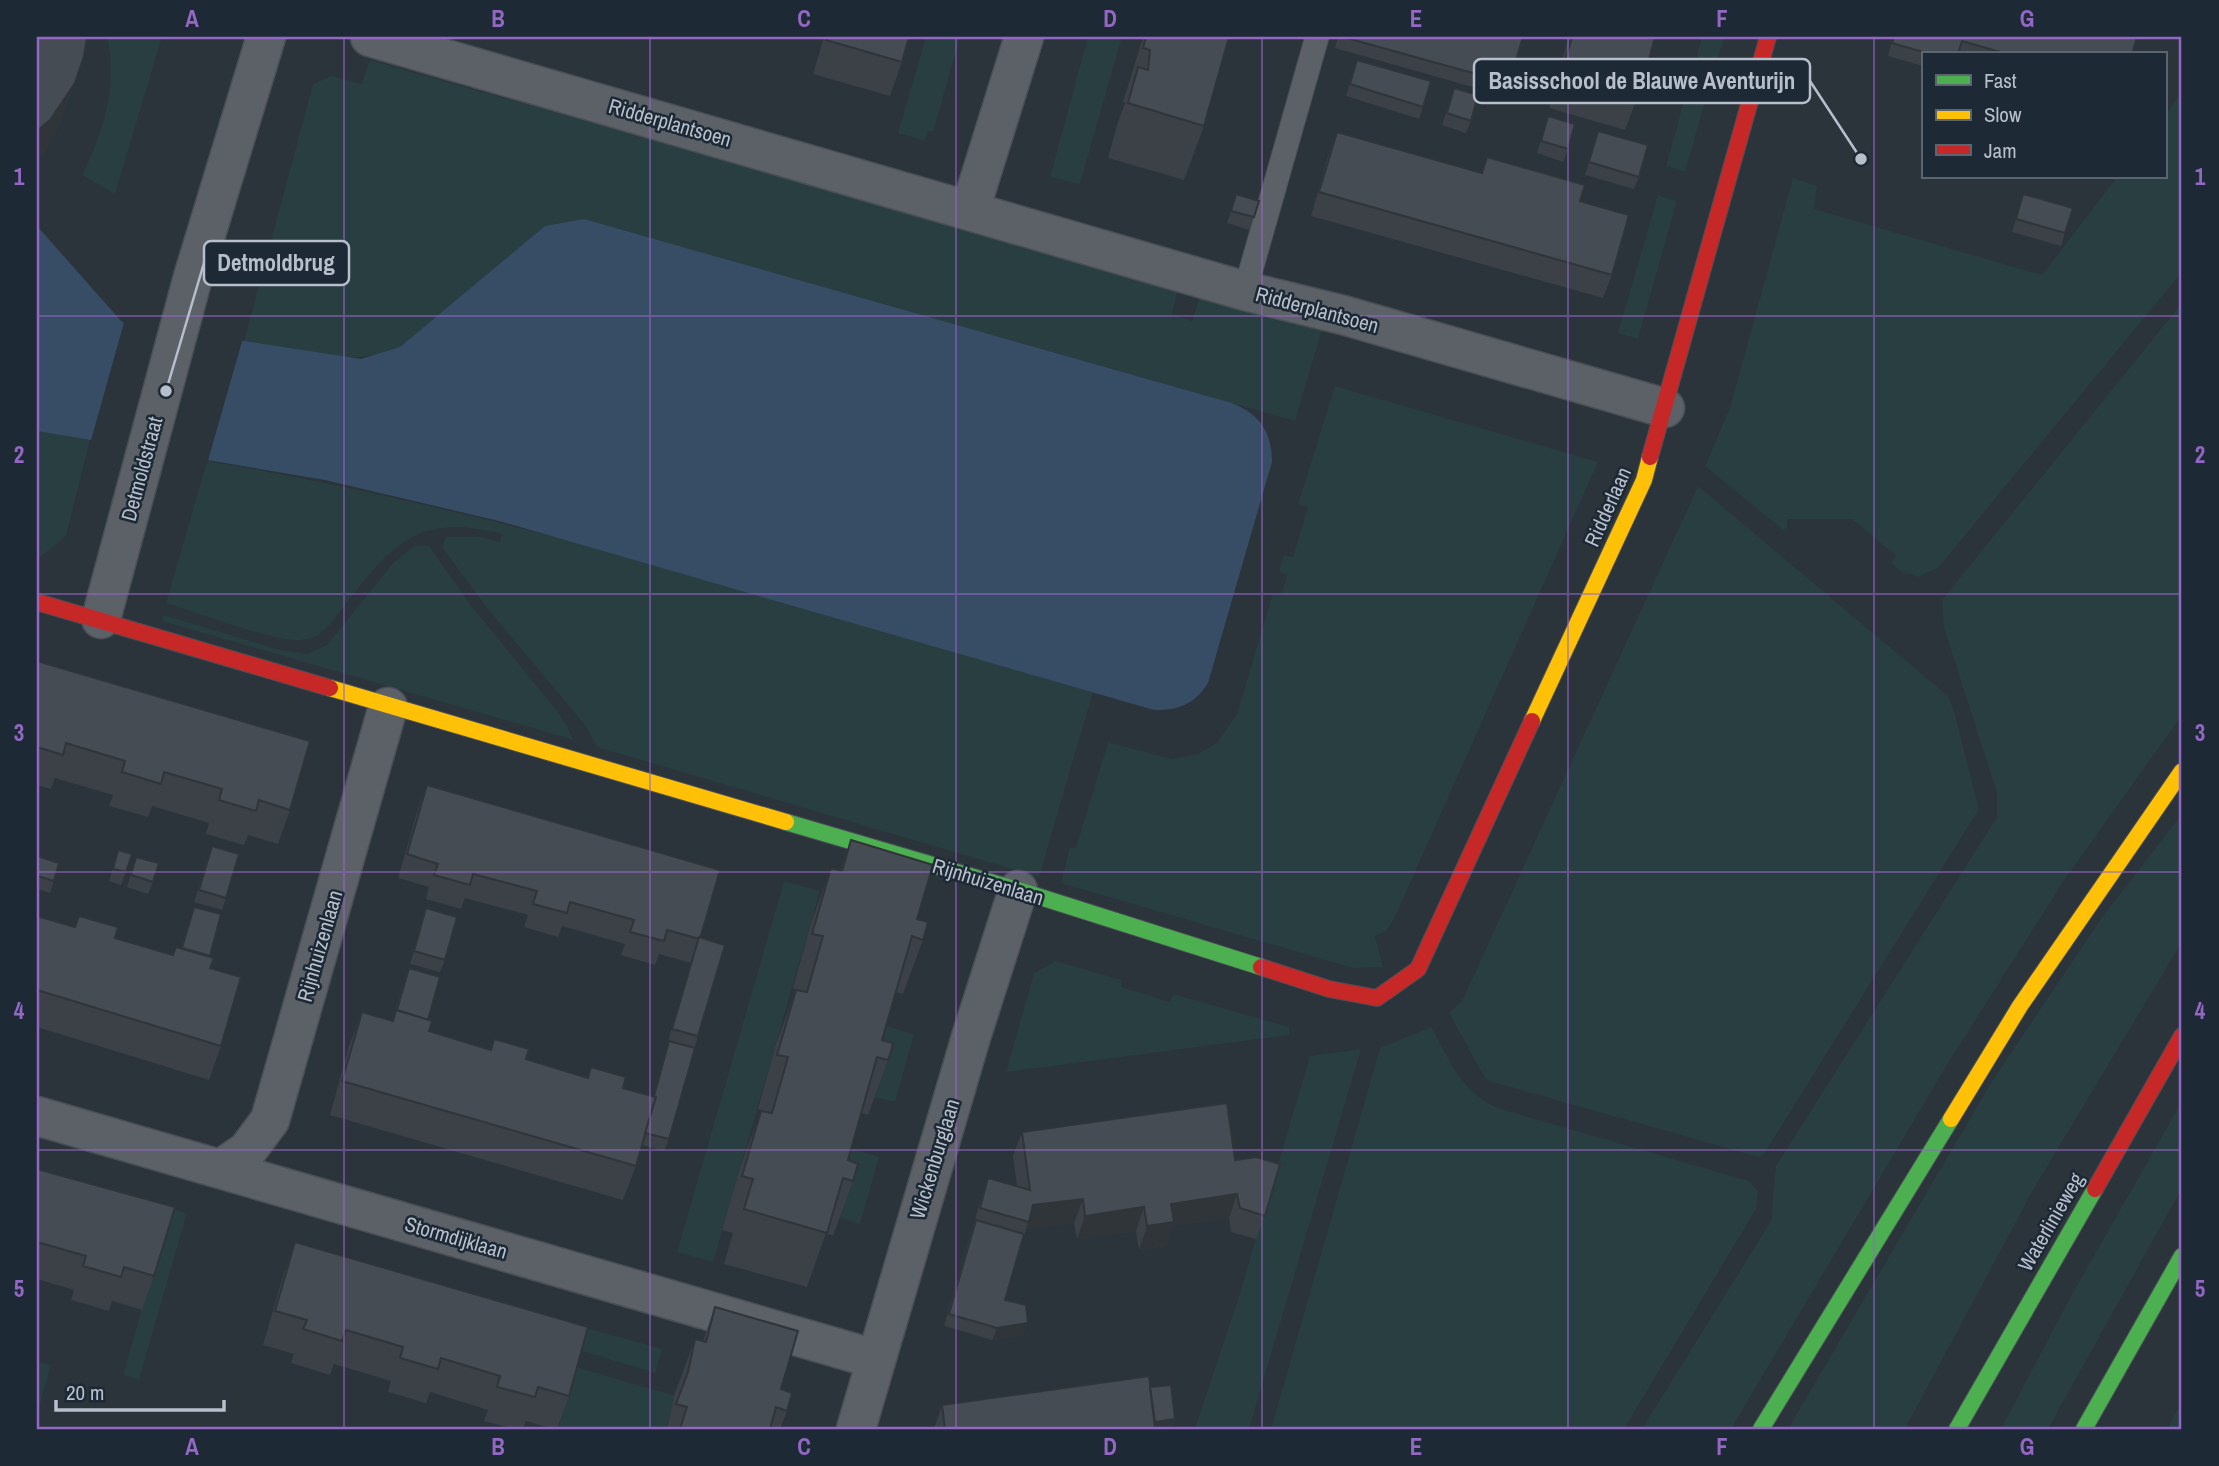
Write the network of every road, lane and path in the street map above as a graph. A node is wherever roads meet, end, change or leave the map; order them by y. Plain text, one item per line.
1 (266, 37) edge
2 (370, 37) edge
3 (1024, 37) edge
4 (1317, 37) edge
5 (1768, 37) edge
6 (971, 210) junction
7 (1245, 291) junction
8 (1665, 408) junction
9 (37, 602) edge
10 (101, 619) junction
11 (388, 707) junction
12 (2182, 771) edge
13 (1018, 890) junction
14 (1418, 969) joint
15 (2182, 1036) edge
16 (37, 1116) edge
17 (222, 1168) junction
18 (2182, 1256) edge
19 (875, 1359) junction
20 (856, 1429) edge
21 (1761, 1429) edge
22 (1957, 1429) edge
23 (2084, 1429) edge

1 - 10 street, Detmoldstraat
2 - 6 street, Ridderplantsoen
3 - 6 street
4 - 7 lane
5 - 8 street, Ridderlaan
6 - 7 street, Ridderplantsoen
7 - 8 street, Ridderplantsoen
8 - 14 street, Ridderlaan
9 - 10 street, Rijnhuizenlaan
10 - 11 street, Rijnhuizenlaan
11 - 13 street, Rijnhuizenlaan
11 - 17 street, Rijnhuizenlaan
12 - 21 street
13 - 14 street, Rijnhuizenlaan
13 - 19 street, Wickenburglaan
15 - 22 street, Waterlinieweg
16 - 17 street, Stormdijklaan
17 - 19 street, Stormdijklaan
18 - 23 street
19 - 20 street, Wickenburglaan

